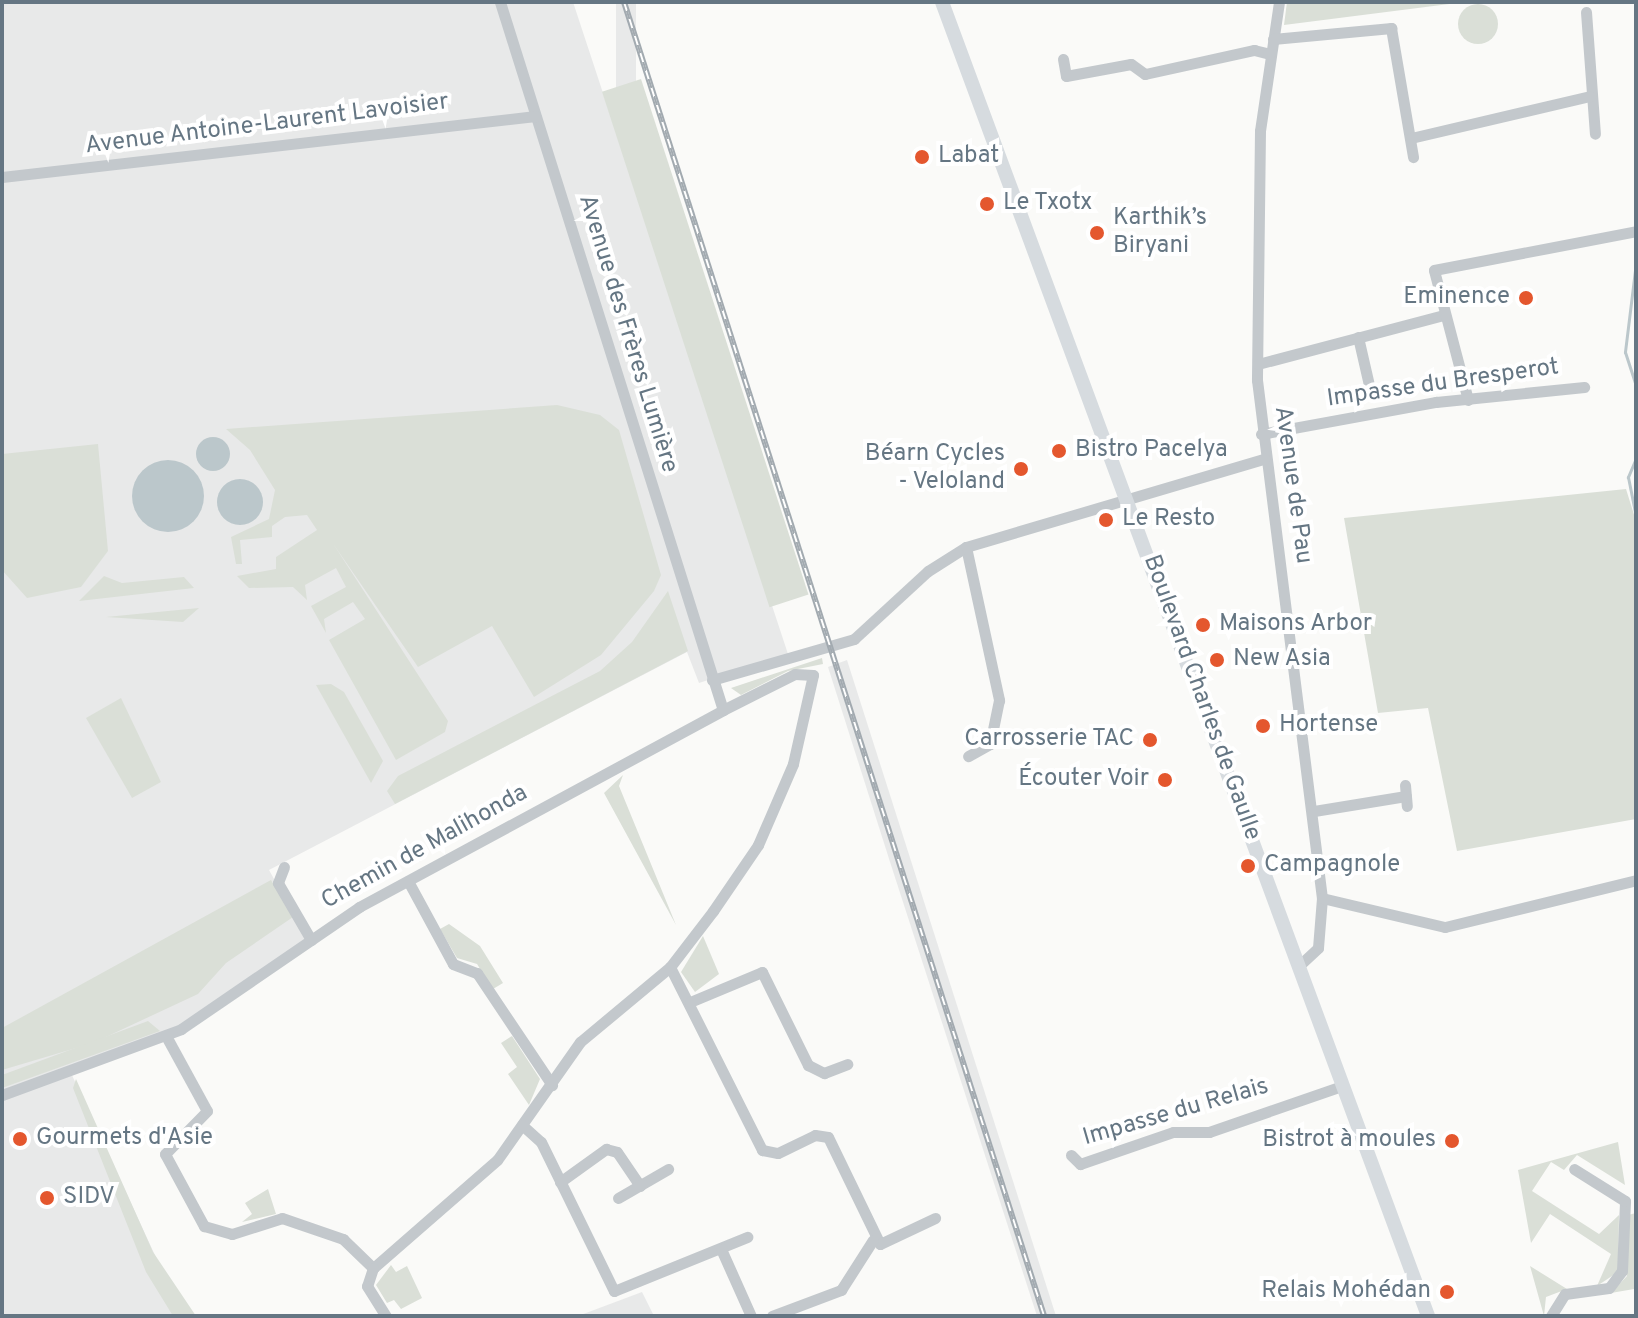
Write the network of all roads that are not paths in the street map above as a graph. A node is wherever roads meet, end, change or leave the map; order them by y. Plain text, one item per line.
1 (500, 2) edge
2 (942, 2) edge
3 (1279, 2) edge
4 (1586, 12) dead end
5 (1273, 39) junction
6 (1270, 54) junction
7 (1063, 59) dead end
8 (1590, 96) junction
9 (536, 116) junction
10 (1595, 134) dead end
11 (1411, 138) junction
12 (1413, 157) dead end
13 (2, 177) edge
14 (1636, 231) edge
15 (1444, 315) junction
16 (1358, 337) junction
17 (1258, 364) junction
18 (1369, 385) dead end
19 (1584, 387) dead end
20 (1468, 400) junction
21 (1261, 434) junction
22 (1264, 459) junction
23 (1127, 498) junction
24 (966, 547) junction
25 (712, 680) junction
26 (723, 710) junction
27 (710, 718) junction
28 (968, 756) dead end
29 (1406, 796) dead end
30 (1314, 811) junction
31 (284, 867) dead end
32 (1636, 880) edge
33 (408, 881) junction
34 (1322, 898) junction
35 (311, 940) junction
36 (1300, 965) junction
37 (670, 967) junction
38 (690, 1002) junction
39 (166, 1036) junction
40 (847, 1064) dead end
41 (552, 1085) junction
42 (1342, 1086) junction
43 (2, 1095) edge
44 (522, 1125) junction
45 (1071, 1155) dead end
46 (668, 1169) dead end
47 (1574, 1169) dead end
48 (560, 1182) junction
49 (640, 1186) junction
50 (618, 1198) dead end
51 (935, 1218) dead end
52 (747, 1237) dead end
53 (873, 1240) junction
54 (721, 1249) junction
55 (373, 1268) junction
56 (386, 1316) edge
57 (751, 1316) edge
58 (772, 1316) edge
59 (1428, 1316) edge
60 (1551, 1316) edge

1 - 9 street, Avenue des Frères Lumière
2 - 23 main road, Boulevard Charles de Gaulle
3 - 5 street, Avenue de Pau
4 - 8 street
5 - 6 street, Avenue de Pau
5 - 11 street
6 - 7 street
6 - 17 street, Avenue de Pau
8 - 10 street
8 - 11 street
9 - 13 street, Avenue Antoine-Laurent Lavoisier
9 - 25 street, Avenue des Frères Lumière
11 - 12 street
14 - 15 street
15 - 16 street
15 - 20 street
16 - 17 street
16 - 18 street
17 - 21 street, Avenue de Pau
19 - 20 street, Impasse du Bresperot
20 - 21 street, Impasse du Bresperot
21 - 22 street, Avenue de Pau
22 - 23 street
22 - 30 street, Avenue de Pau
23 - 24 street
23 - 36 main road, Boulevard Charles de Gaulle
24 - 25 street
24 - 28 street
25 - 26 street
25 - 27 street
26 - 27 street, Chemin de Malihonda
26 - 37 street, Chemin de Malihonda
27 - 33 street, Chemin de Malihonda
29 - 30 street
30 - 34 street, Avenue de Pau
31 - 35 street
32 - 34 street
33 - 35 street, Chemin de Malihonda
33 - 41 street
34 - 36 street, Avenue de Pau
35 - 39 street, Chemin de Malihonda
36 - 42 main road, Boulevard Charles de Gaulle
37 - 38 street
37 - 41 street
38 - 40 street
38 - 53 street
39 - 43 street, Chemin de Malihonda
39 - 55 street
41 - 44 street
42 - 45 street, Impasse du Relais
42 - 59 main road, Boulevard Charles de Gaulle
44 - 48 street
44 - 55 street
46 - 49 street
47 - 60 street
48 - 49 street
48 - 54 street
49 - 50 street
51 - 53 street
52 - 54 street
53 - 58 street
54 - 57 street
55 - 56 street

